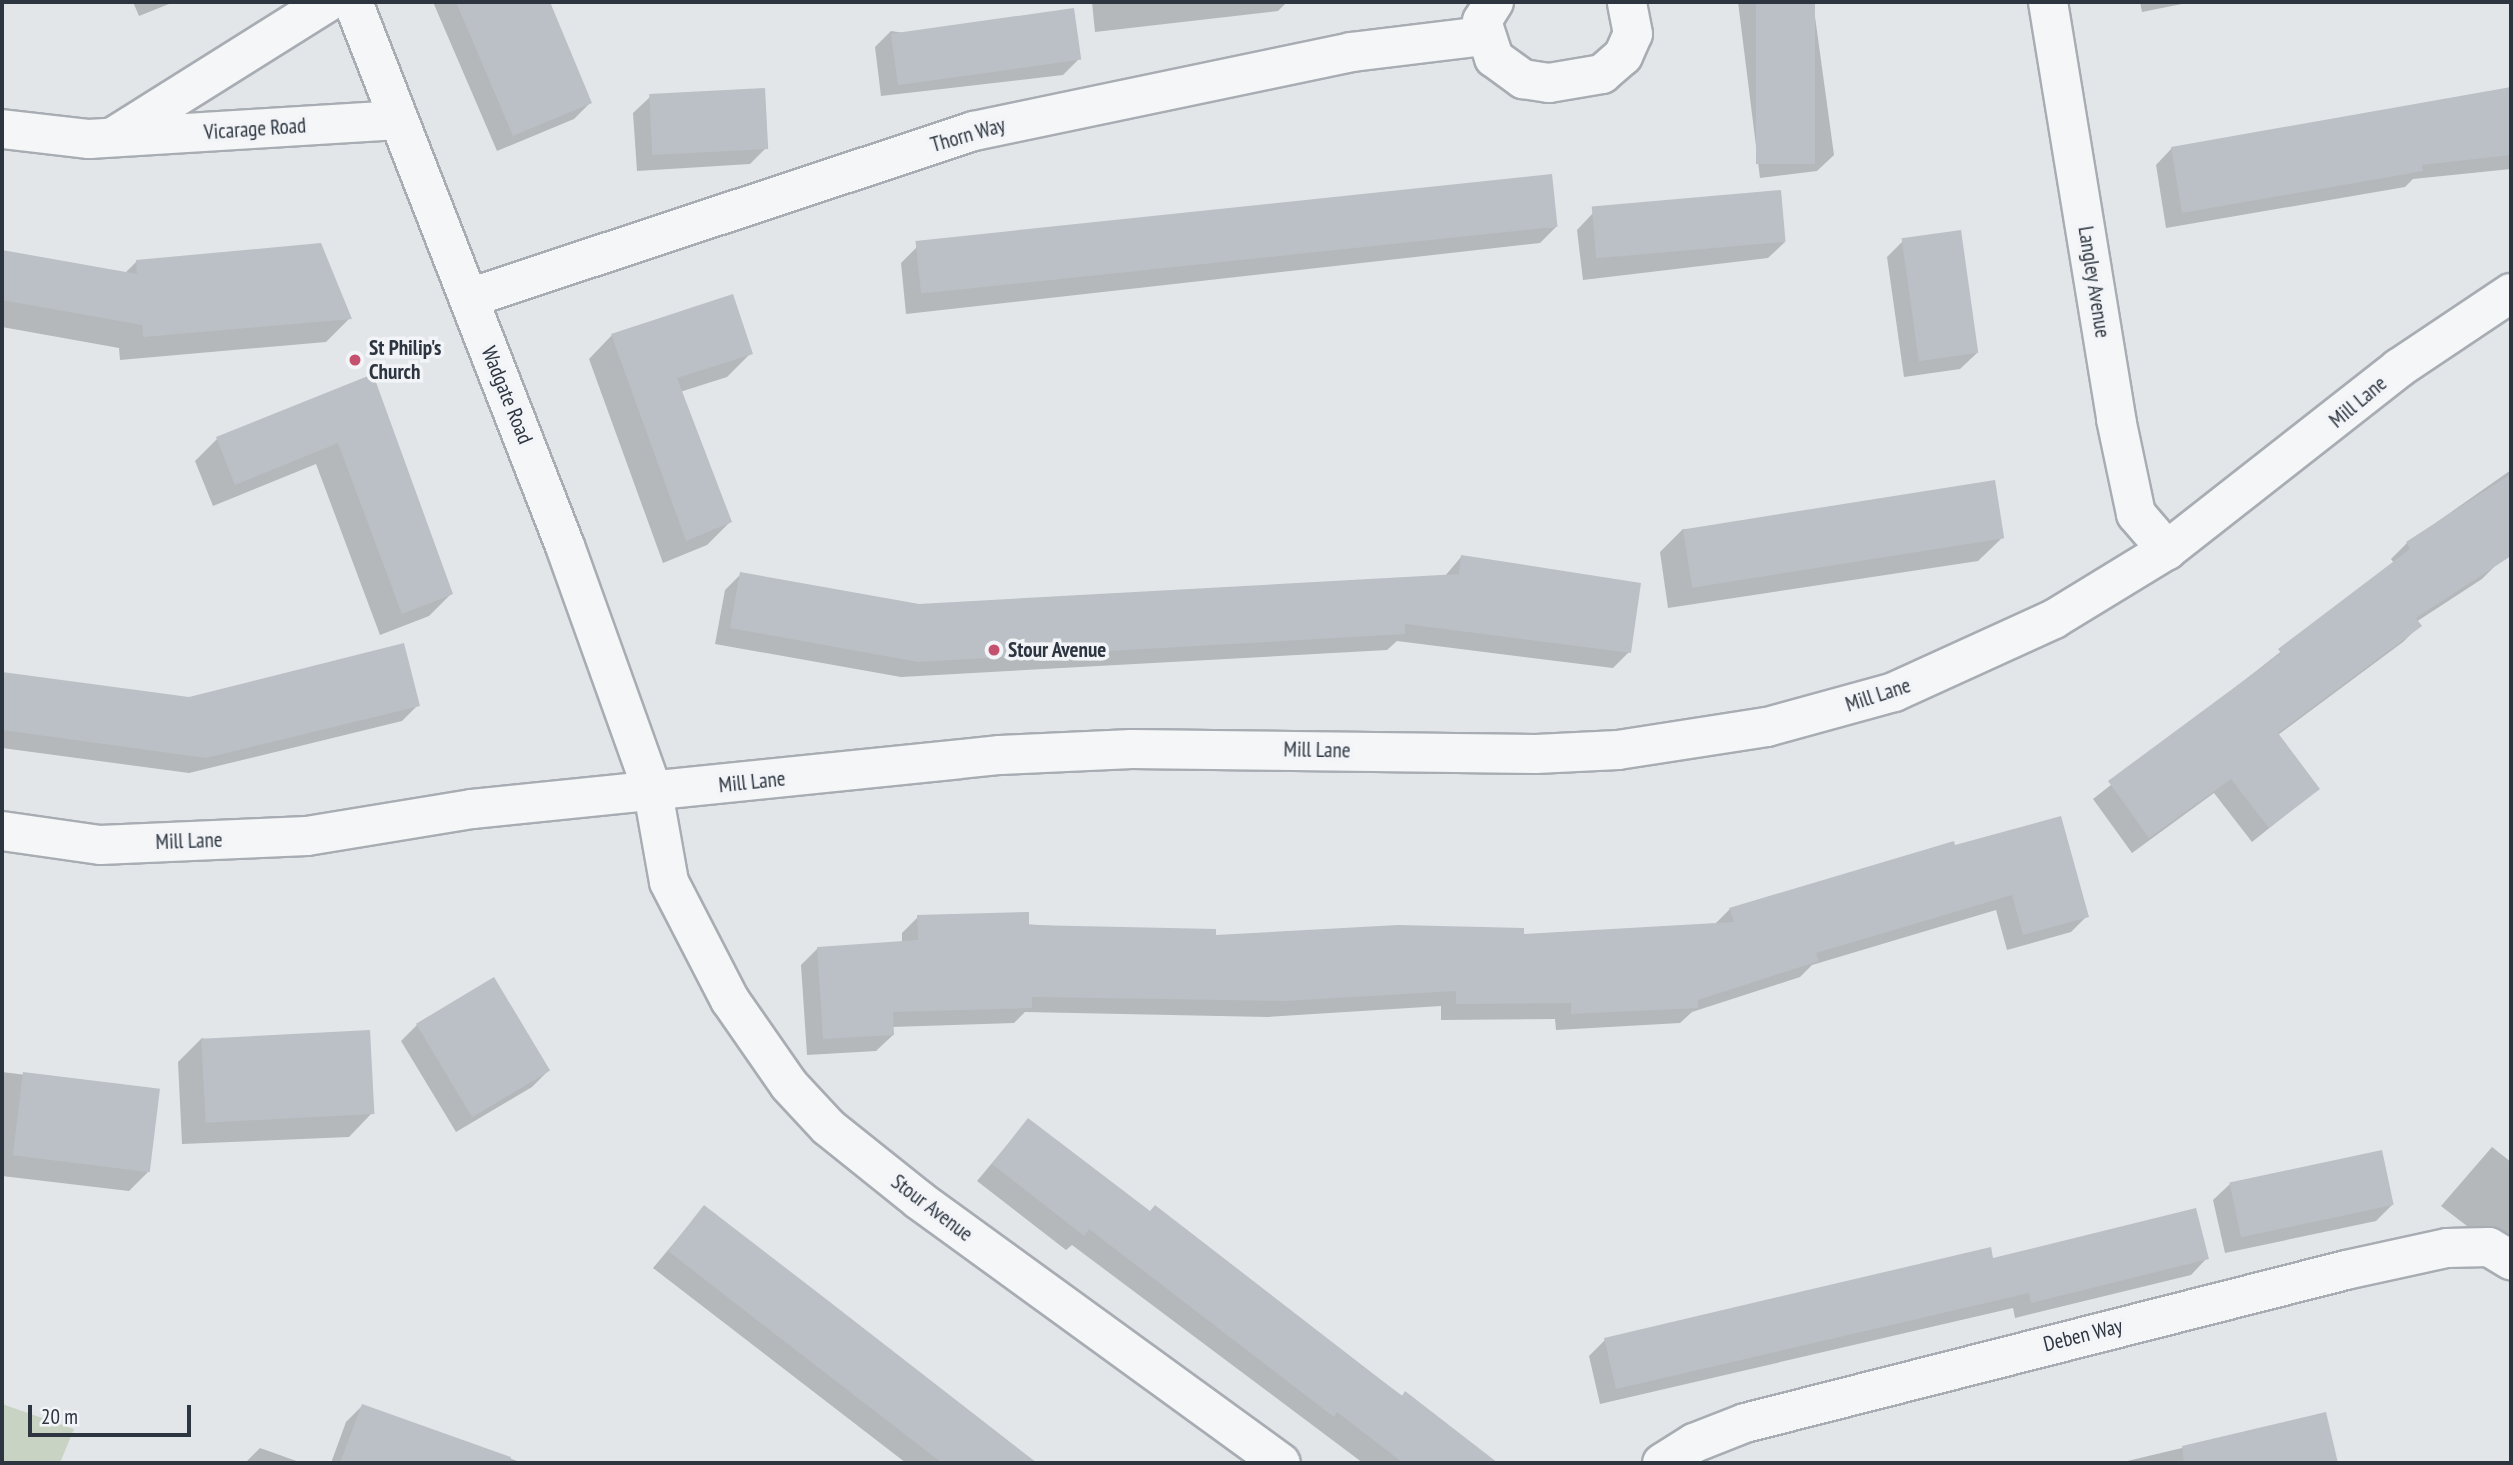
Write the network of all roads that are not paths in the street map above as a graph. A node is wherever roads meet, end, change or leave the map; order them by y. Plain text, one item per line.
1 (328, 2) edge
2 (353, 2) edge
3 (1627, 2) edge
4 (2048, 2) edge
5 (1489, 19) edge
6 (398, 120) junction
7 (2, 129) edge
8 (112, 138) junction
9 (2511, 293) edge
10 (469, 298) junction
11 (2167, 550) junction
12 (653, 792) junction
13 (2, 831) edge
14 (2511, 1260) edge
15 (1281, 1463) edge
16 (1662, 1463) edge

1 - 8 street
2 - 6 street, Wadgate Road
3 - 5 street, Thorn Way
4 - 11 street, Langley Avenue
5 - 10 street, Thorn Way
6 - 8 street, Vicarage Road
6 - 10 street, Wadgate Road
7 - 8 street, Vicarage Road
9 - 11 street, Mill Lane
10 - 12 street, Wadgate Road
11 - 12 street, Mill Lane
12 - 13 street, Mill Lane
12 - 15 street, Stour Avenue
14 - 16 street, Deben Way

